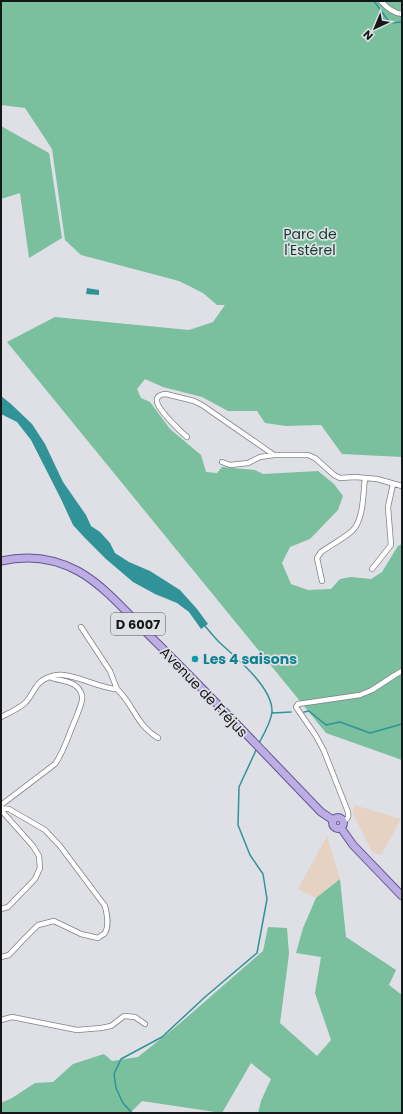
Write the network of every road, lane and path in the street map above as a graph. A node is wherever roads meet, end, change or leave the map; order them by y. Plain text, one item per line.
1 (381, 1) edge
2 (402, 14) edge
3 (187, 437) dead end
4 (274, 455) junction
5 (222, 462) dead end
6 (365, 478) junction
7 (393, 484) junction
8 (402, 486) edge
9 (1, 561) edge
10 (372, 569) dead end
11 (322, 581) dead end
12 (81, 627) dead end
13 (402, 672) edge
14 (50, 677) junction
15 (118, 689) junction
16 (1, 717) edge
17 (158, 738) dead end
18 (1, 808) edge
19 (342, 825) junction
20 (402, 896) edge
21 (1, 909) edge
22 (1, 957) edge
23 (1, 1020) edge
24 (145, 1024) dead end

1 - 2 street
3 - 4 street
4 - 5 street
4 - 6 street
6 - 7 street
6 - 11 street
7 - 8 street
7 - 10 street
9 - 19 main road, Avenue de Fréjus / D 6007
12 - 15 street
13 - 19 street
14 - 15 street
14 - 16 street
14 - 18 street
15 - 17 street
18 - 21 street
18 - 22 street
19 - 20 main road
23 - 24 street

